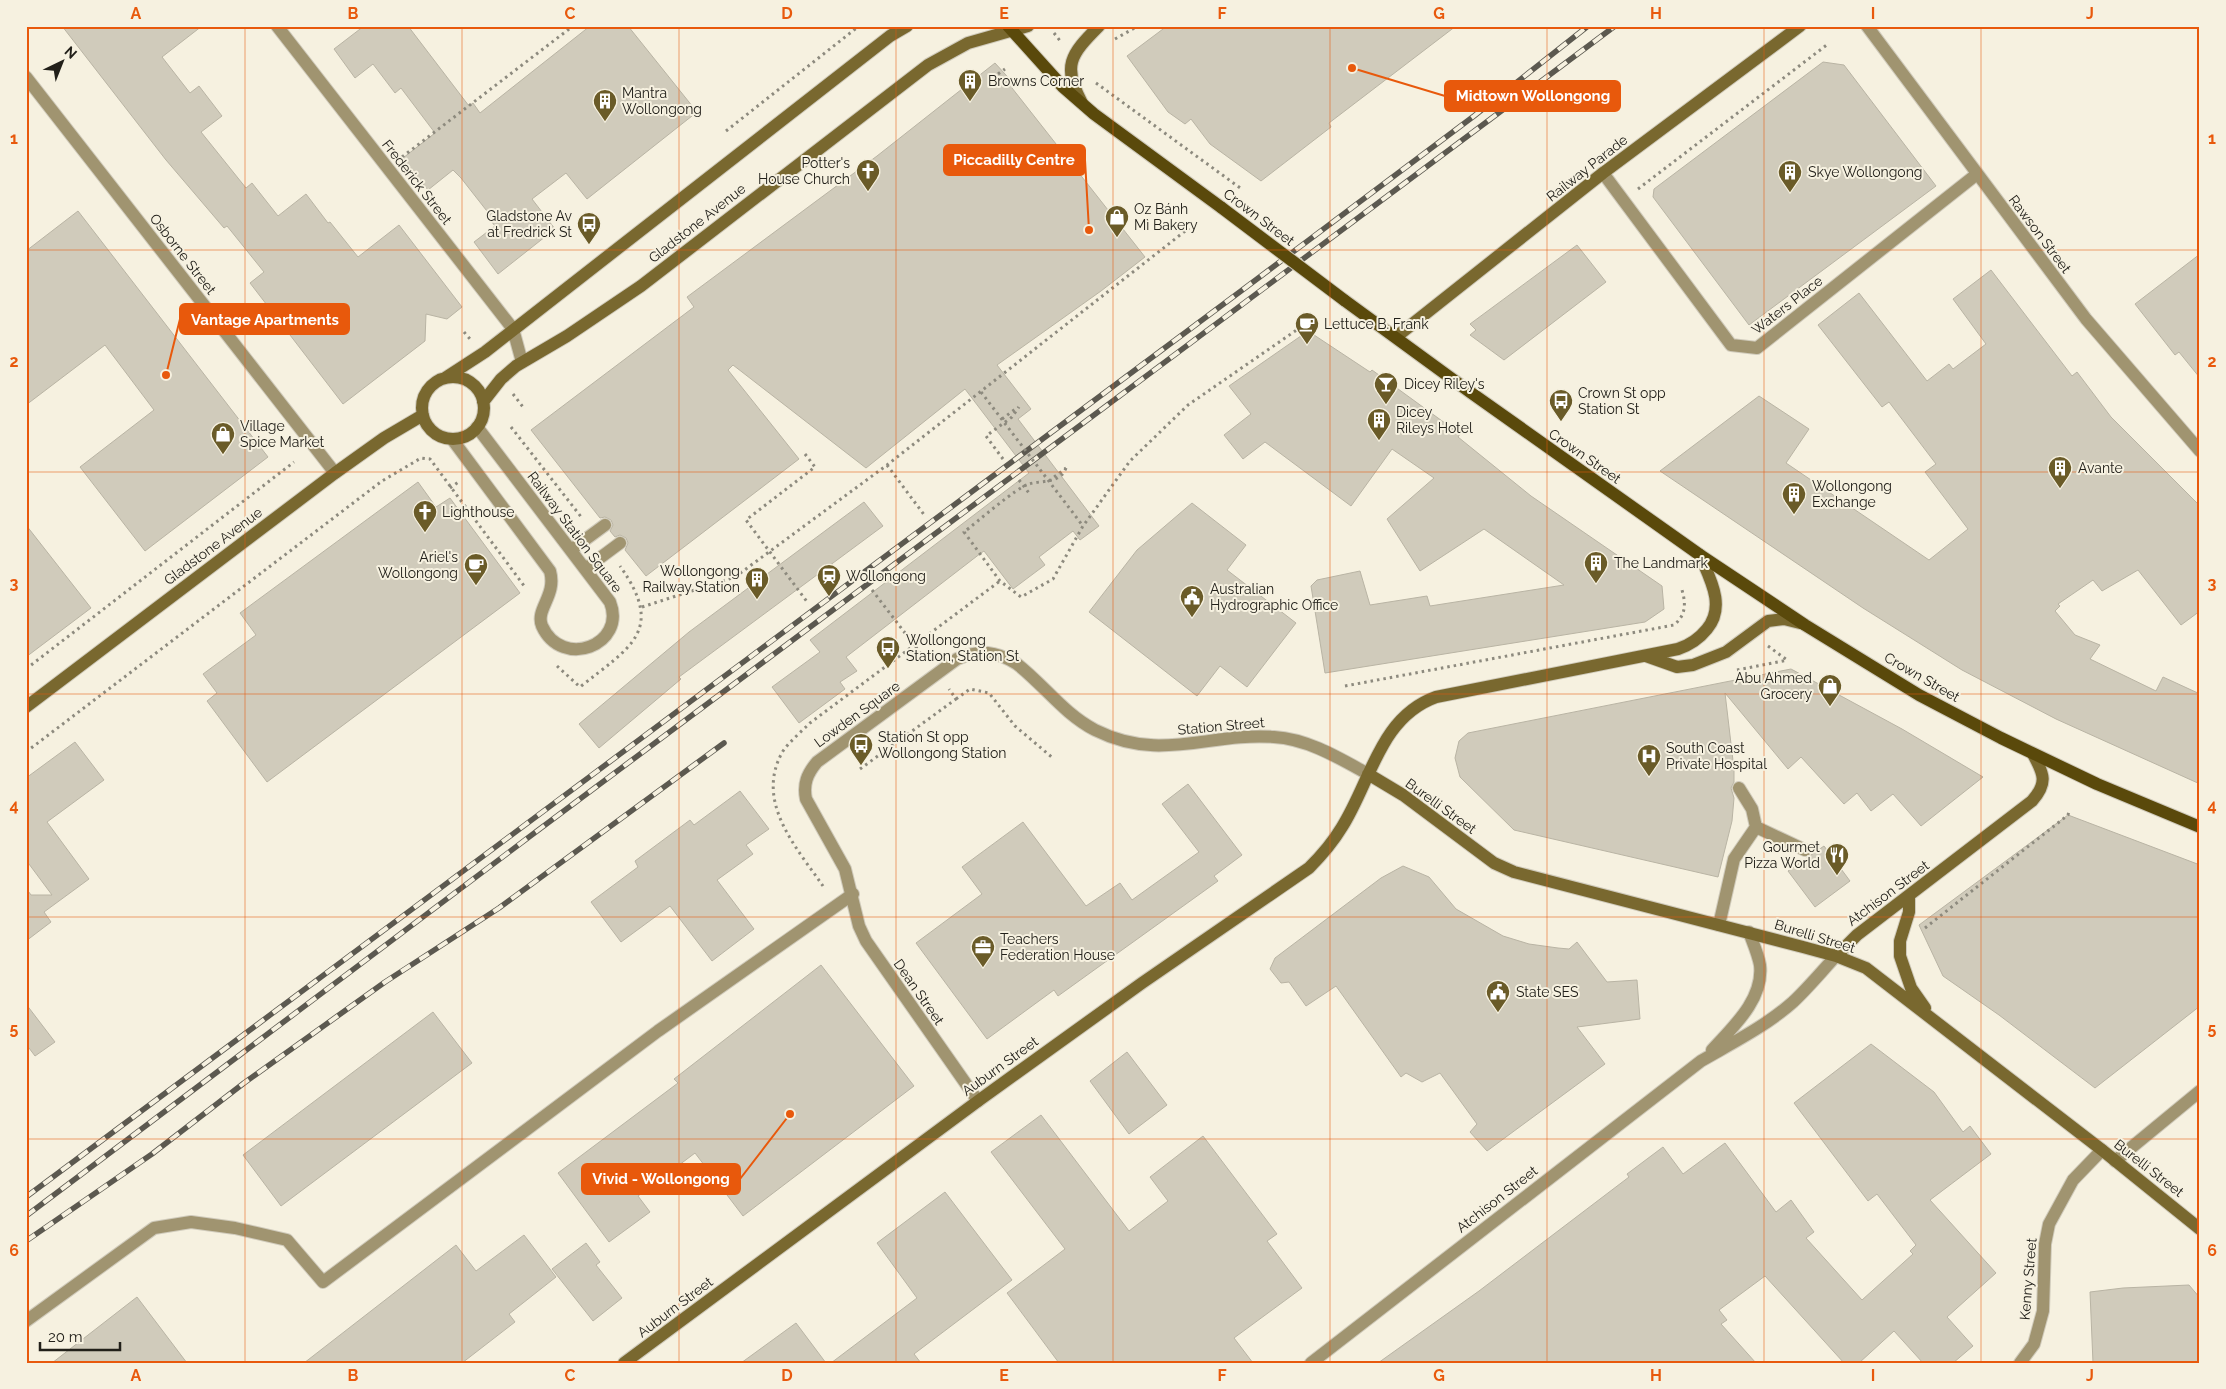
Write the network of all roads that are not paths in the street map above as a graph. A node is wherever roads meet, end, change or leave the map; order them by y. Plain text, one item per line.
1 (277, 26) edge
2 (907, 26) edge
3 (1028, 26) edge
4 (1099, 26) edge
5 (1800, 26) edge
6 (1867, 26) edge
7 (1010, 29) edge
8 (26, 76) edge
9 (1082, 103) junction
10 (1603, 174) junction
11 (1977, 174) junction
12 (513, 329) junction
13 (1396, 337) junction
14 (522, 362) junction
15 (445, 378) junction
16 (484, 402) junction
17 (423, 415) junction
18 (477, 428) junction
19 (452, 439) junction
20 (2200, 451) edge
21 (335, 473) junction
22 (605, 525) dead end
23 (620, 543) dead end
24 (571, 550) junction
25 (1700, 555) junction
26 (585, 569) junction
27 (1805, 625) junction
28 (1643, 655) junction
29 (1017, 664) joint
30 (26, 707) edge
31 (2033, 754) junction
32 (1368, 774) junction
33 (1740, 788) dead end
34 (1756, 827) junction
35 (2200, 827) edge
36 (1806, 850) dead end
37 (852, 894) junction
38 (1909, 896) junction
39 (1719, 925) junction
40 (1749, 932) junction
41 (1836, 956) junction
42 (1937, 1021) junction
43 (1701, 1061) junction
44 (2200, 1091) edge
45 (978, 1101) junction
46 (2102, 1150) junction
47 (2115, 1161) junction
48 (2200, 1229) edge
49 (26, 1321) edge
50 (624, 1363) edge
51 (1312, 1363) edge
52 (2020, 1363) edge

1 - 12 street, Frederick Street
2 - 12 main road, Gladstone Avenue
3 - 7 main road, Gladstone Avenue
4 - 9 main road
5 - 10 main road, Railway Parade
6 - 11 street, Rawson Street
7 - 9 main road, Crown Street
7 - 14 main road, Gladstone Avenue
8 - 21 street, Osborne Street
9 - 13 main road, Crown Street, bridge
10 - 11 street, Waters Place
10 - 13 main road, Railway Parade
11 - 20 street, Rawson Street
12 - 14 street, Frederick Street
12 - 15 main road, Gladstone Avenue
13 - 25 main road, Crown Street
14 - 16 main road, Gladstone Avenue
15 - 16 main road
15 - 17 main road
16 - 18 main road
17 - 19 main road
17 - 21 main road, Gladstone Avenue
18 - 19 main road
18 - 24 street, Railway Station Square
19 - 26 street, Railway Station Square
21 - 30 main road, Gladstone Avenue
22 - 24 street
23 - 26 street
24 - 26 street, Railway Station Square
25 - 27 main road, Crown Street
25 - 28 main road
27 - 28 main road
27 - 31 main road, Crown Street
28 - 32 main road
29 - 32 street, Station Street
29 - 37 street, Lowden Square
31 - 35 main road, Crown Street
31 - 38 main road, Atchison Street
32 - 39 main road, Burelli Street
32 - 45 main road, Auburn Street
33 - 34 street
34 - 36 street
34 - 39 street
37 - 45 street, Dean Street
37 - 49 street
38 - 41 main road, Atchison Street
38 - 42 main road
39 - 40 main road, Burelli Street
40 - 41 main road, Burelli Street
40 - 43 street, Atchison Street
41 - 42 main road, Burelli Street
41 - 43 street, Atchison Street
42 - 46 main road, Burelli Street
43 - 51 street, Atchison Street
44 - 47 street
45 - 50 main road, Auburn Street
46 - 47 main road, Burelli Street
46 - 52 street, Kenny Street
47 - 48 main road, Burelli Street

